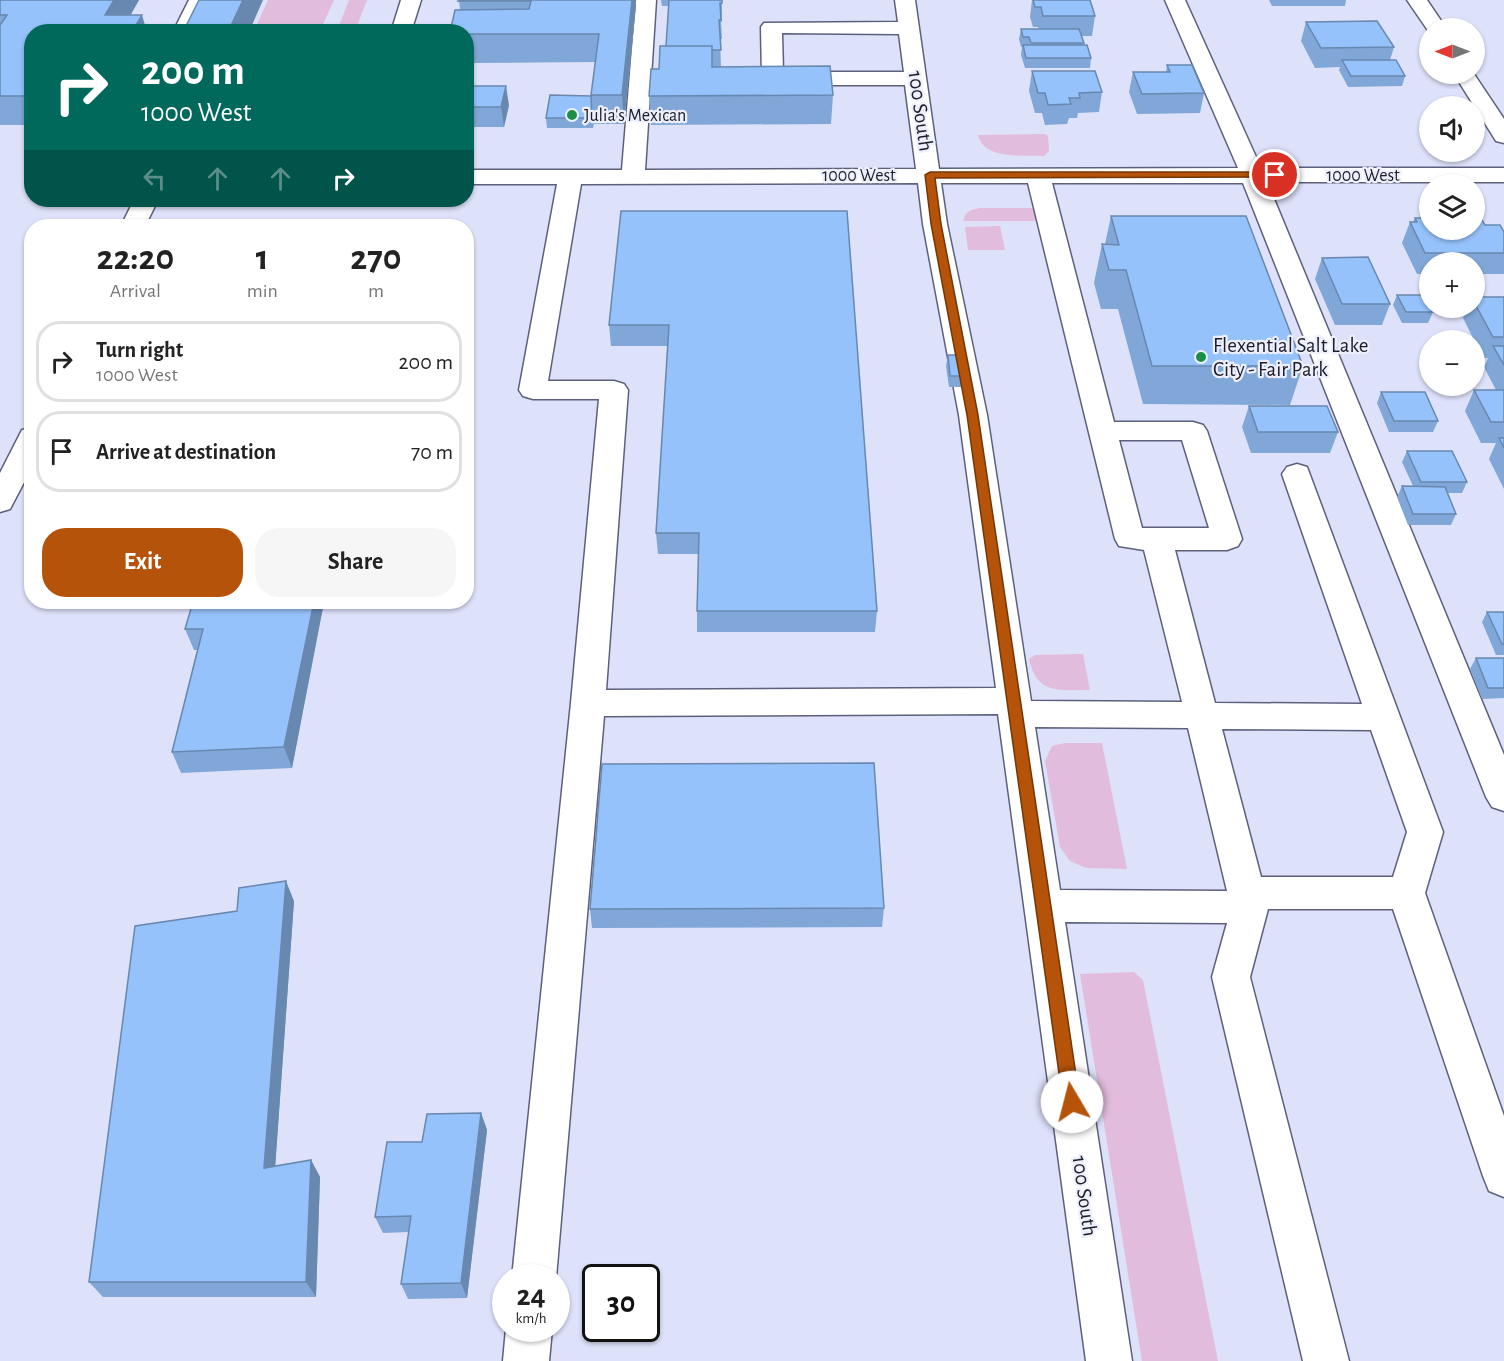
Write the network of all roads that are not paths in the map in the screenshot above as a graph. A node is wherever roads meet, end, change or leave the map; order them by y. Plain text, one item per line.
1 (199, 0) edge
2 (411, 0) edge
3 (646, 0) edge
4 (905, 0) edge
5 (1175, 0) edge
6 (1418, 0) edge
7 (1430, 18) edge
8 (187, 24) edge
9 (404, 24) edge
10 (909, 28) junction
11 (916, 78) junction
12 (1470, 84) edge
13 (1504, 136) edge
14 (930, 175) junction
15 (1038, 175) junction
16 (1252, 175) junction
17 (1504, 175) edge
18 (474, 177) edge
19 (570, 177) junction
20 (633, 177) junction
21 (1102, 431) junction
22 (24, 453) edge
23 (1297, 474) dead end
24 (0, 502) edge
25 (1157, 539) junction
26 (588, 703) junction
27 (1014, 707) junction
28 (1201, 714) junction
29 (1383, 717) junction
30 (1504, 797) edge
31 (1406, 893) junction
32 (1249, 900) junction
33 (1043, 906) junction
34 (1504, 1176) edge
35 (535, 1264) edge
36 (528, 1342) edge
37 (526, 1361) edge
38 (1109, 1361) edge
39 (1326, 1361) edge

1 - 8 street
2 - 9 street
3 - 20 street
4 - 10 street, 100 South
5 - 16 street
6 - 7 street
10 - 11 street, 100 South
10 - 11 street
11 - 14 street, 100 South
12 - 13 street
14 - 15 street, 1000 West
14 - 20 street, 1000 West
14 - 27 street, 100 South
15 - 16 street, 1000 West
15 - 21 street
16 - 17 street, 1000 West
16 - 30 street
18 - 19 street, 1000 West
19 - 20 street, 1000 West
19 - 26 street
21 - 25 street
21 - 25 street
22 - 24 street
23 - 29 street
25 - 28 street
26 - 27 street
26 - 35 street
27 - 28 street
27 - 33 street, 100 South
28 - 29 street
28 - 32 street
29 - 31 street
31 - 32 street
31 - 34 street
32 - 33 street
32 - 39 street
33 - 38 street, 100 South
36 - 37 street

